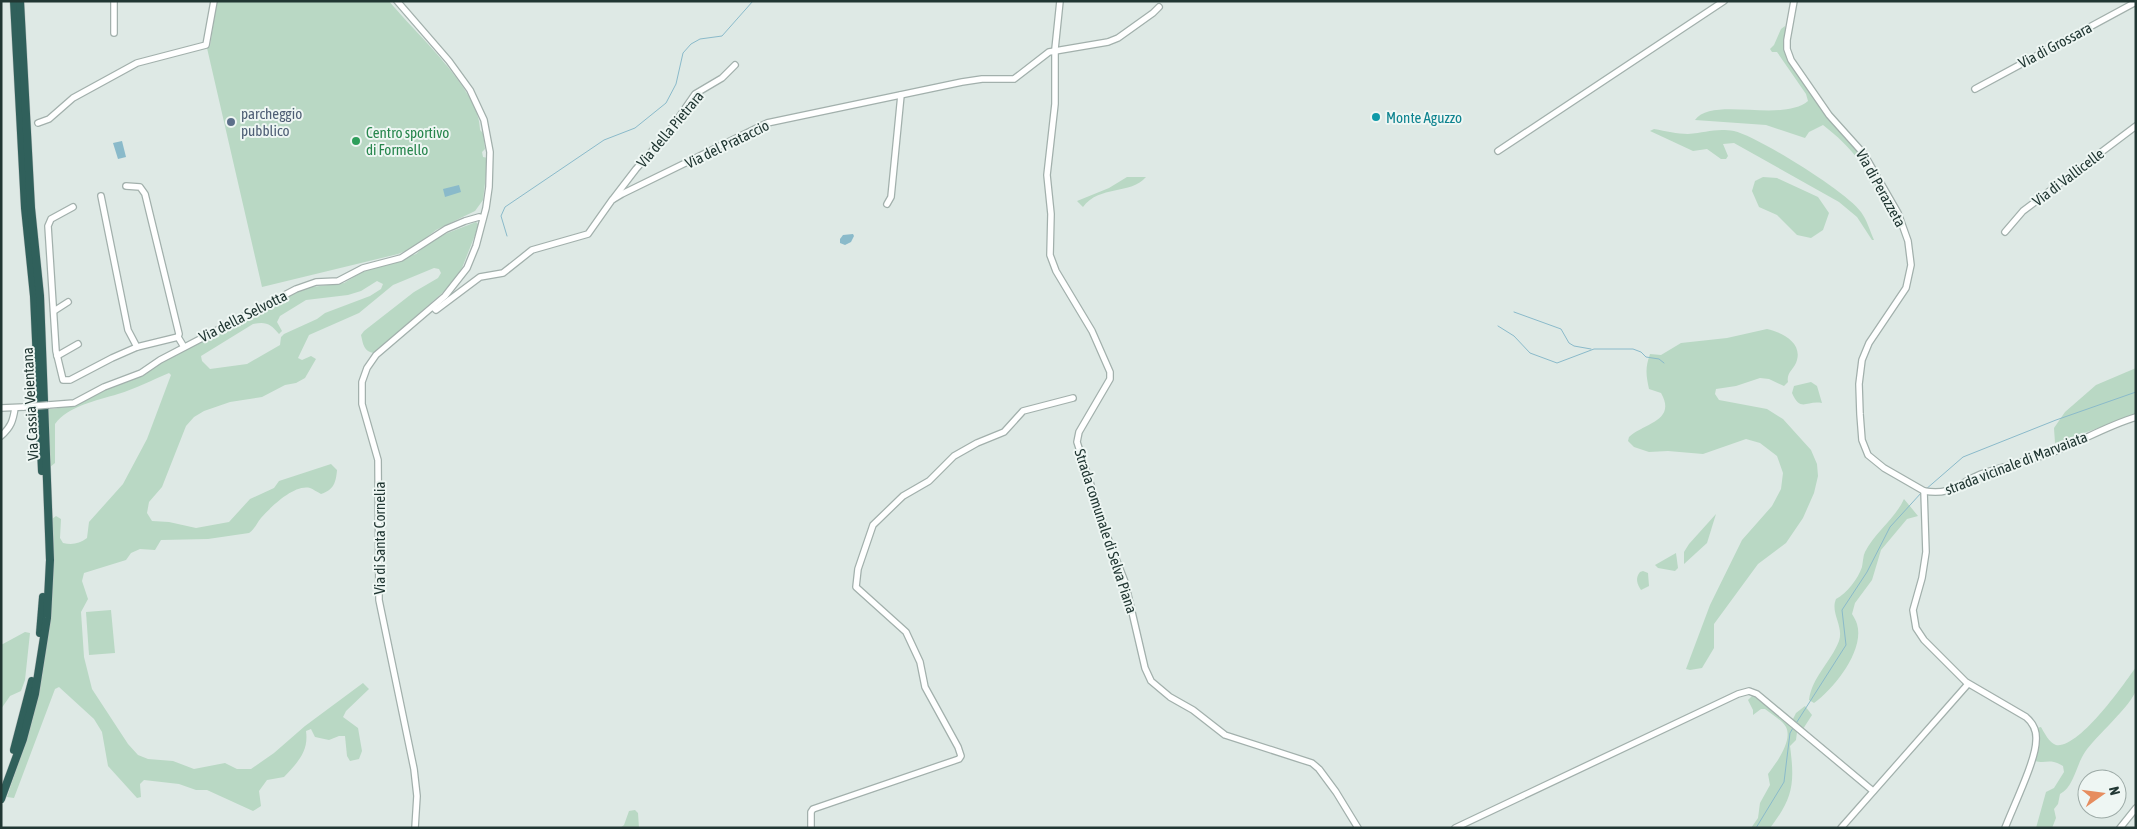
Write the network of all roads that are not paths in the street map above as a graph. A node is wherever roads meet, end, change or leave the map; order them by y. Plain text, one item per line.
1 (14, 1) edge
2 (20, 1) edge
3 (114, 1) edge
4 (214, 1) edge
5 (397, 1) edge
6 (1060, 1) edge
7 (1724, 1) edge
8 (1794, 1) edge
9 (2136, 2) edge
10 (1159, 6) dead end
11 (114, 33) dead end
12 (1055, 50) junction
13 (735, 66) dead end
14 (1975, 89) dead end
15 (901, 95) junction
16 (38, 123) dead end
17 (2136, 126) edge
18 (1498, 151) dead end
19 (126, 186) dead end
20 (101, 196) dead end
21 (612, 200) junction
22 (887, 204) dead end
23 (73, 208) dead end
24 (483, 218) junction
25 (2005, 232) dead end
26 (68, 302) dead end
27 (432, 306) junction
28 (54, 311) junction
29 (178, 337) junction
30 (78, 344) dead end
31 (137, 347) junction
32 (184, 347) junction
33 (57, 356) junction
34 (1073, 398) dead end
35 (1, 408) edge
36 (15, 408) junction
37 (2136, 417) edge
38 (1, 436) edge
39 (1924, 491) junction
40 (1968, 684) junction
41 (1, 786) edge
42 (1873, 791) junction
43 (1, 799) edge
44 (2136, 808) edge
45 (415, 828) edge
46 (811, 828) edge
47 (1358, 828) edge
48 (1455, 828) edge
49 (1841, 828) edge
50 (2005, 828) edge
51 (2120, 828) edge

1 - 41 highway, Via Cassia Veientana
2 - 43 highway, Via Cassia Veientana
3 - 11 street
4 - 16 street
5 - 24 street
6 - 12 street
7 - 18 street
8 - 39 street, Via di Perazzeta
9 - 14 street, Via di Grossara
10 - 12 street
12 - 15 street, Via del Prataccio
12 - 47 street, Strada comunale di Selva Piana
13 - 21 street, Via della Pietrara
15 - 21 street, Via del Prataccio
15 - 22 street
17 - 25 street, Via di Vallicelle
19 - 29 street
20 - 31 street
21 - 27 street, Via del Prataccio
23 - 28 street
24 - 27 street, Via di Santa Cornelia
24 - 32 street, Via della Selvotta
26 - 28 street
27 - 45 street, Via di Santa Cornelia
28 - 33 street
29 - 31 street
29 - 32 street
30 - 33 street
31 - 33 street
32 - 36 street, Via della Selvotta, bridge
34 - 46 street
35 - 36 street, Via della Selvotta
36 - 38 street
37 - 39 street, strada vicinale di Marvaiata
39 - 40 street
40 - 42 street
40 - 50 street
42 - 48 street
42 - 49 street
44 - 51 street

